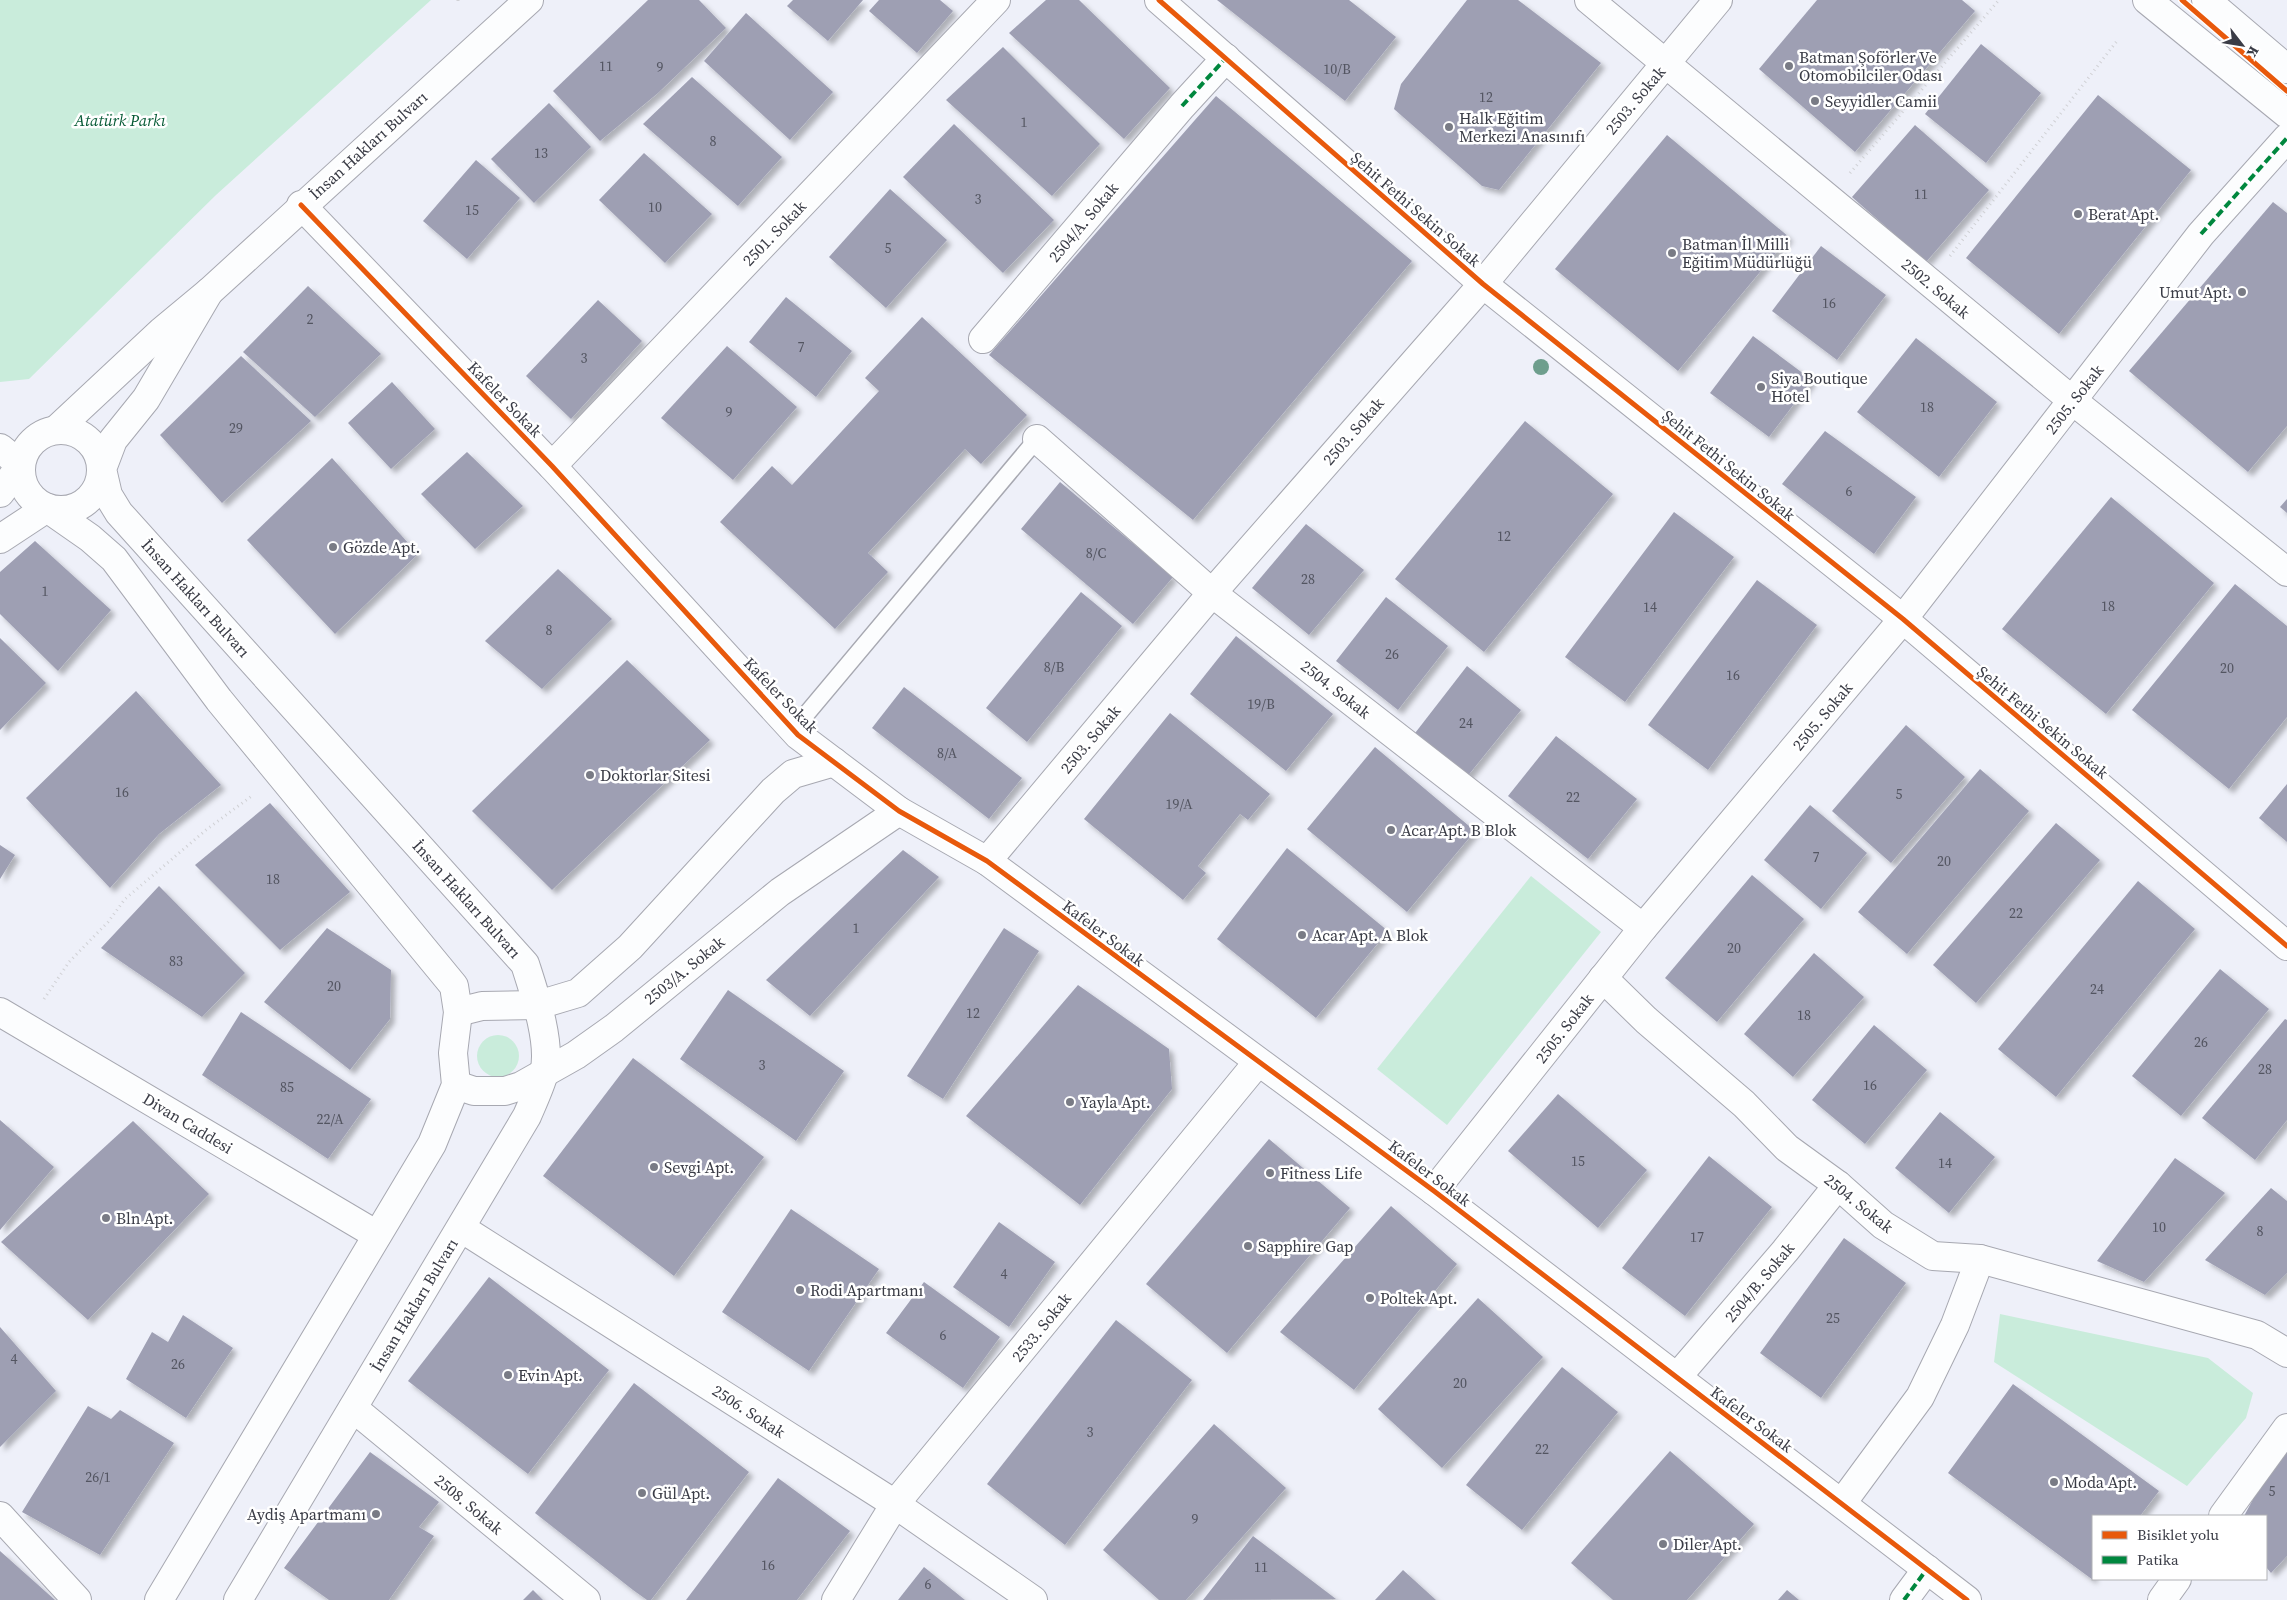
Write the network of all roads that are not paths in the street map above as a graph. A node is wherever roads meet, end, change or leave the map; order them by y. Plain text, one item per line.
1 (529, 0) edge
2 (996, 0) edge
3 (1159, 0) edge
4 (1588, 0) edge
5 (1718, 0) edge
6 (2147, 0) edge
7 (2206, 0) edge
8 (1226, 58) junction
9 (1665, 63) junction
10 (2287, 69) edge
11 (2287, 114) edge
12 (2287, 138) edge
13 (301, 206) junction
14 (1483, 284) junction
15 (208, 292) junction
16 (983, 339) dead end
17 (2073, 401) junction
18 (56, 430) junction
19 (1037, 440) joint
20 (0, 448) edge
21 (21, 465) junction
22 (552, 466) junction
23 (102, 469) junction
24 (0, 493) edge
25 (47, 508) junction
26 (0, 539) edge
27 (2287, 572) edge
28 (1212, 593) junction
29 (1903, 619) junction
30 (793, 730) junction
31 (834, 762) junction
32 (899, 811) junction
33 (987, 861) junction
34 (1643, 928) junction
35 (2287, 946) edge
36 (1603, 978) junction
37 (538, 1005) junction
38 (0, 1012) edge
39 (458, 1012) junction
40 (1258, 1062) junction
41 (544, 1072) junction
42 (456, 1085) junction
43 (1838, 1185) junction
44 (1434, 1191) junction
45 (461, 1228) junction
46 (377, 1235) junction
47 (1980, 1259) junction
48 (2285, 1348) edge
49 (1677, 1377) junction
50 (353, 1408) junction
51 (2287, 1428) edge
52 (1842, 1503) junction
53 (895, 1504) junction
54 (2224, 1515) edge
55 (0, 1516) edge
56 (1927, 1569) junction
57 (2177, 1580) edge
58 (77, 1600) edge
59 (159, 1600) edge
60 (238, 1600) edge
61 (586, 1600) edge
62 (836, 1600) edge
63 (1033, 1600) edge
64 (1904, 1600) edge
65 (1967, 1600) edge
66 (2162, 1600) edge

1 - 13 street, İnsan Hakları Bulvarı
2 - 22 street, 2501. Sokak
3 - 8 street, Şehit Fethi Sekin Sokak
4 - 9 street, 2502. Sokak
5 - 9 street, 2503. Sokak
6 - 11 street
7 - 10 street
8 - 14 street, Şehit Fethi Sekin Sokak
8 - 16 street, 2504/A. Sokak
9 - 14 street, 2503. Sokak
9 - 17 street, 2502. Sokak
12 - 17 street, 2505. Sokak
13 - 15 street, İnsan Hakları Bulvarı
13 - 22 street, Kafeler Sokak
14 - 28 street, 2503. Sokak
14 - 29 street, Şehit Fethi Sekin Sokak
15 - 18 street
15 - 23 street
17 - 27 street, 2502. Sokak
17 - 29 street, 2505. Sokak
18 - 21 street
18 - 23 street
19 - 28 street, 2504. Sokak
19 - 30 lane
20 - 21 street
21 - 24 street
21 - 25 street
22 - 30 street, Kafeler Sokak
23 - 25 street
23 - 37 street, İnsan Hakları Bulvarı
25 - 26 street
25 - 39 street
28 - 33 street, 2503. Sokak
28 - 34 street, 2504. Sokak
29 - 34 street, 2505. Sokak
29 - 35 street, Şehit Fethi Sekin Sokak
30 - 31 street, Kafeler Sokak
31 - 32 street, Kafeler Sokak
31 - 37 street
32 - 33 street, Kafeler Sokak
32 - 41 street, 2503/A. Sokak
33 - 40 street, Kafeler Sokak
34 - 36 street, 2505. Sokak
36 - 43 street, 2504. Sokak
36 - 44 street, 2505. Sokak
37 - 39 street
37 - 41 street, İnsan Hakları Bulvarı
38 - 46 street, Divan Caddesi
39 - 42 street
40 - 44 street, Kafeler Sokak
40 - 53 street, 2533. Sokak
41 - 42 street, 2503/A. Sokak
41 - 45 street, İnsan Hakları Bulvarı
42 - 46 street
43 - 47 street, 2504. Sokak
43 - 49 street, 2504/B. Sokak
44 - 49 street, Kafeler Sokak
45 - 50 street, İnsan Hakları Bulvarı
45 - 53 street, 2506. Sokak
46 - 59 street
47 - 48 street, 2504. Sokak
47 - 52 street
49 - 52 street, Kafeler Sokak
50 - 60 street, İnsan Hakları Bulvarı
50 - 61 street, 2508. Sokak
51 - 54 street
52 - 56 street, Kafeler Sokak
53 - 62 street, 2533. Sokak
53 - 63 street, 2506. Sokak
55 - 58 street
56 - 64 street
56 - 65 street, Kafeler Sokak
57 - 66 street

